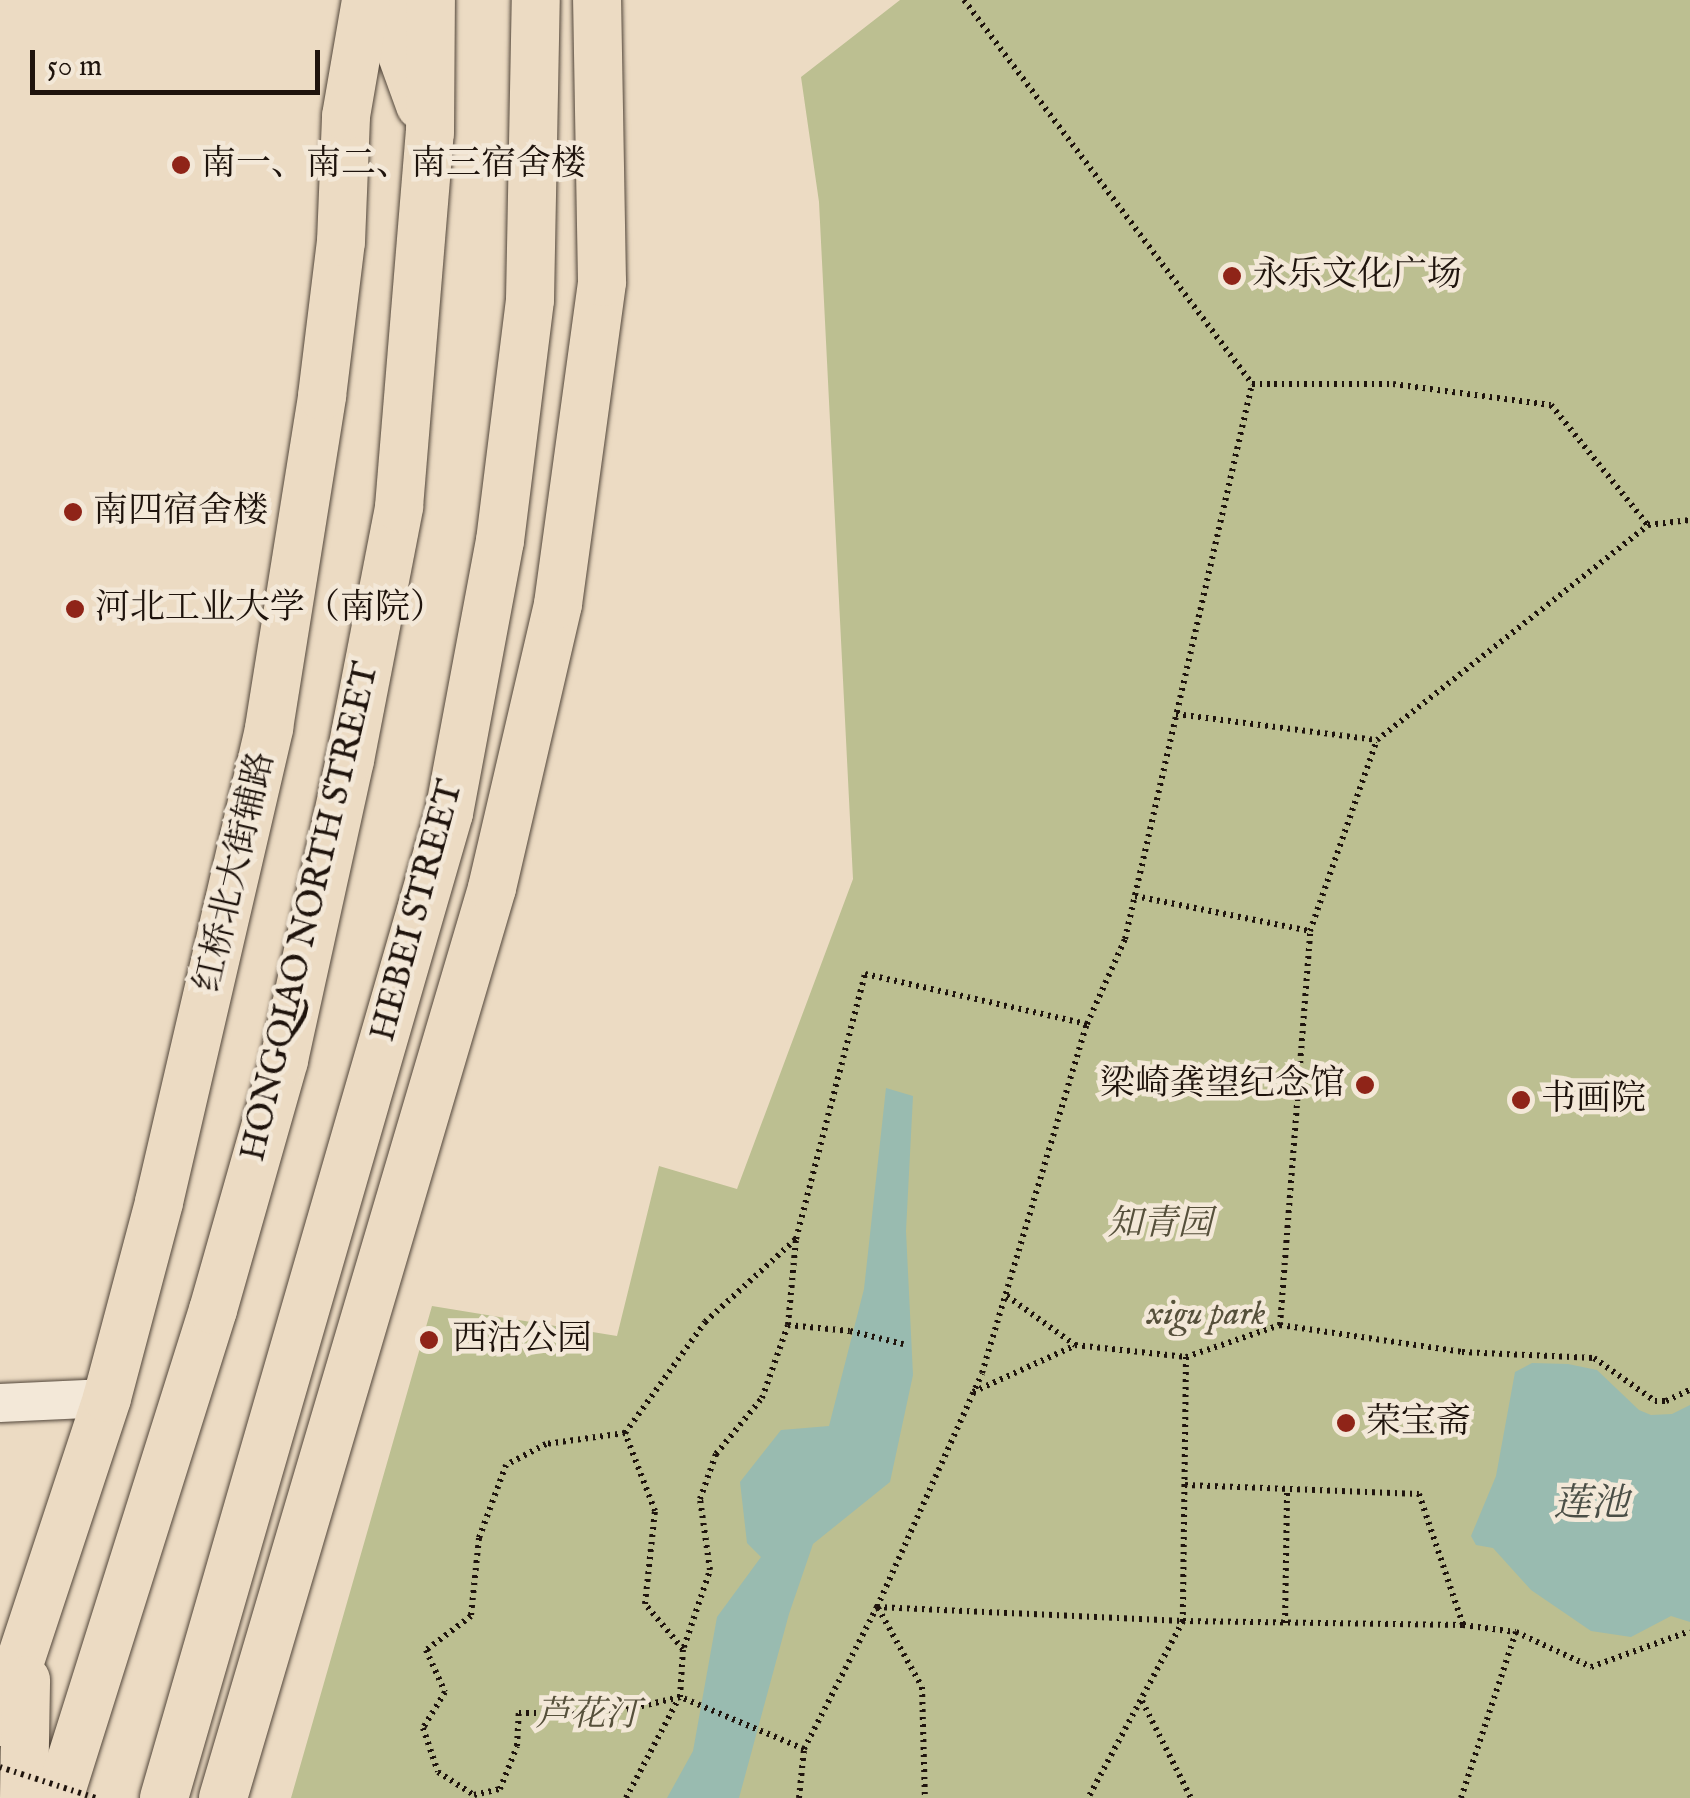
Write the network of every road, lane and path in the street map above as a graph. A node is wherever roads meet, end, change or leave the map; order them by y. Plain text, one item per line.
1 (366, 0) edge
2 (382, 0) edge
3 (431, 0) edge
4 (536, 0) edge
5 (597, 0) edge
6 (964, 0) edge
7 (430, 133) junction
8 (1252, 384) junction
9 (1690, 520) edge
10 (1648, 525) junction
11 (1176, 714) junction
12 (1377, 740) junction
13 (1135, 896) junction
14 (1310, 931) junction
15 (1087, 1024) junction
16 (796, 1239) junction
17 (1006, 1296) junction
18 (788, 1325) junction
19 (1280, 1325) junction
20 (903, 1344) dead end
21 (1075, 1345) junction
22 (1186, 1356) junction
23 (1690, 1390) edge
24 (973, 1392) junction
25 (107, 1398) junction
26 (0, 1403) edge
27 (625, 1433) junction
28 (1184, 1485) junction
29 (1287, 1489) junction
30 (877, 1606) junction
31 (1184, 1622) junction
32 (1285, 1623) junction
33 (1463, 1625) junction
34 (27, 1632) junction
35 (1516, 1632) junction
36 (1690, 1632) edge
37 (683, 1648) junction
38 (680, 1697) junction
39 (1141, 1700) junction
40 (0, 1722) edge
41 (804, 1748) junction
42 (0, 1767) edge
43 (24, 1798) edge
44 (59, 1798) edge
45 (96, 1798) edge
46 (164, 1798) edge
47 (223, 1798) edge
48 (626, 1798) edge
49 (799, 1798) edge
50 (925, 1798) edge
51 (1088, 1798) edge
52 (1191, 1798) edge
53 (1461, 1798) edge

1 - 25 main road, 红桥北大街辅路
2 - 7 main road
3 - 7 main road, HONGQIAO NORTH STREET
4 - 46 main road, HEBEI STREET
5 - 47 main road
6 - 8 path
7 - 44 main road, HONGQIAO NORTH STREET
8 - 10 path
8 - 11 path
9 - 10 path
10 - 12 path
11 - 12 path
11 - 13 path
12 - 14 path
13 - 14 path
13 - 15 path
14 - 19 path
15 - 16 path
15 - 17 path
16 - 18 path
16 - 27 path
17 - 21 path
17 - 24 path
18 - 20 path
18 - 37 path
19 - 22 path
19 - 23 path
21 - 22 path
21 - 24 path
22 - 28 path
24 - 30 path
25 - 26 street
25 - 34 main road, 红桥北大街辅路
27 - 37 path
27 - 38 path
28 - 29 path
28 - 31 path
29 - 32 path
29 - 33 path
30 - 31 path
30 - 41 path
30 - 50 path
31 - 32 path
31 - 39 path
32 - 33 path
33 - 35 path
34 - 40 main road, 红桥北大街辅路
34 - 43 main road
35 - 36 path
35 - 53 path
37 - 38 path
38 - 41 path
38 - 48 path
39 - 51 path
39 - 52 path
41 - 49 path
42 - 45 path, bridge

